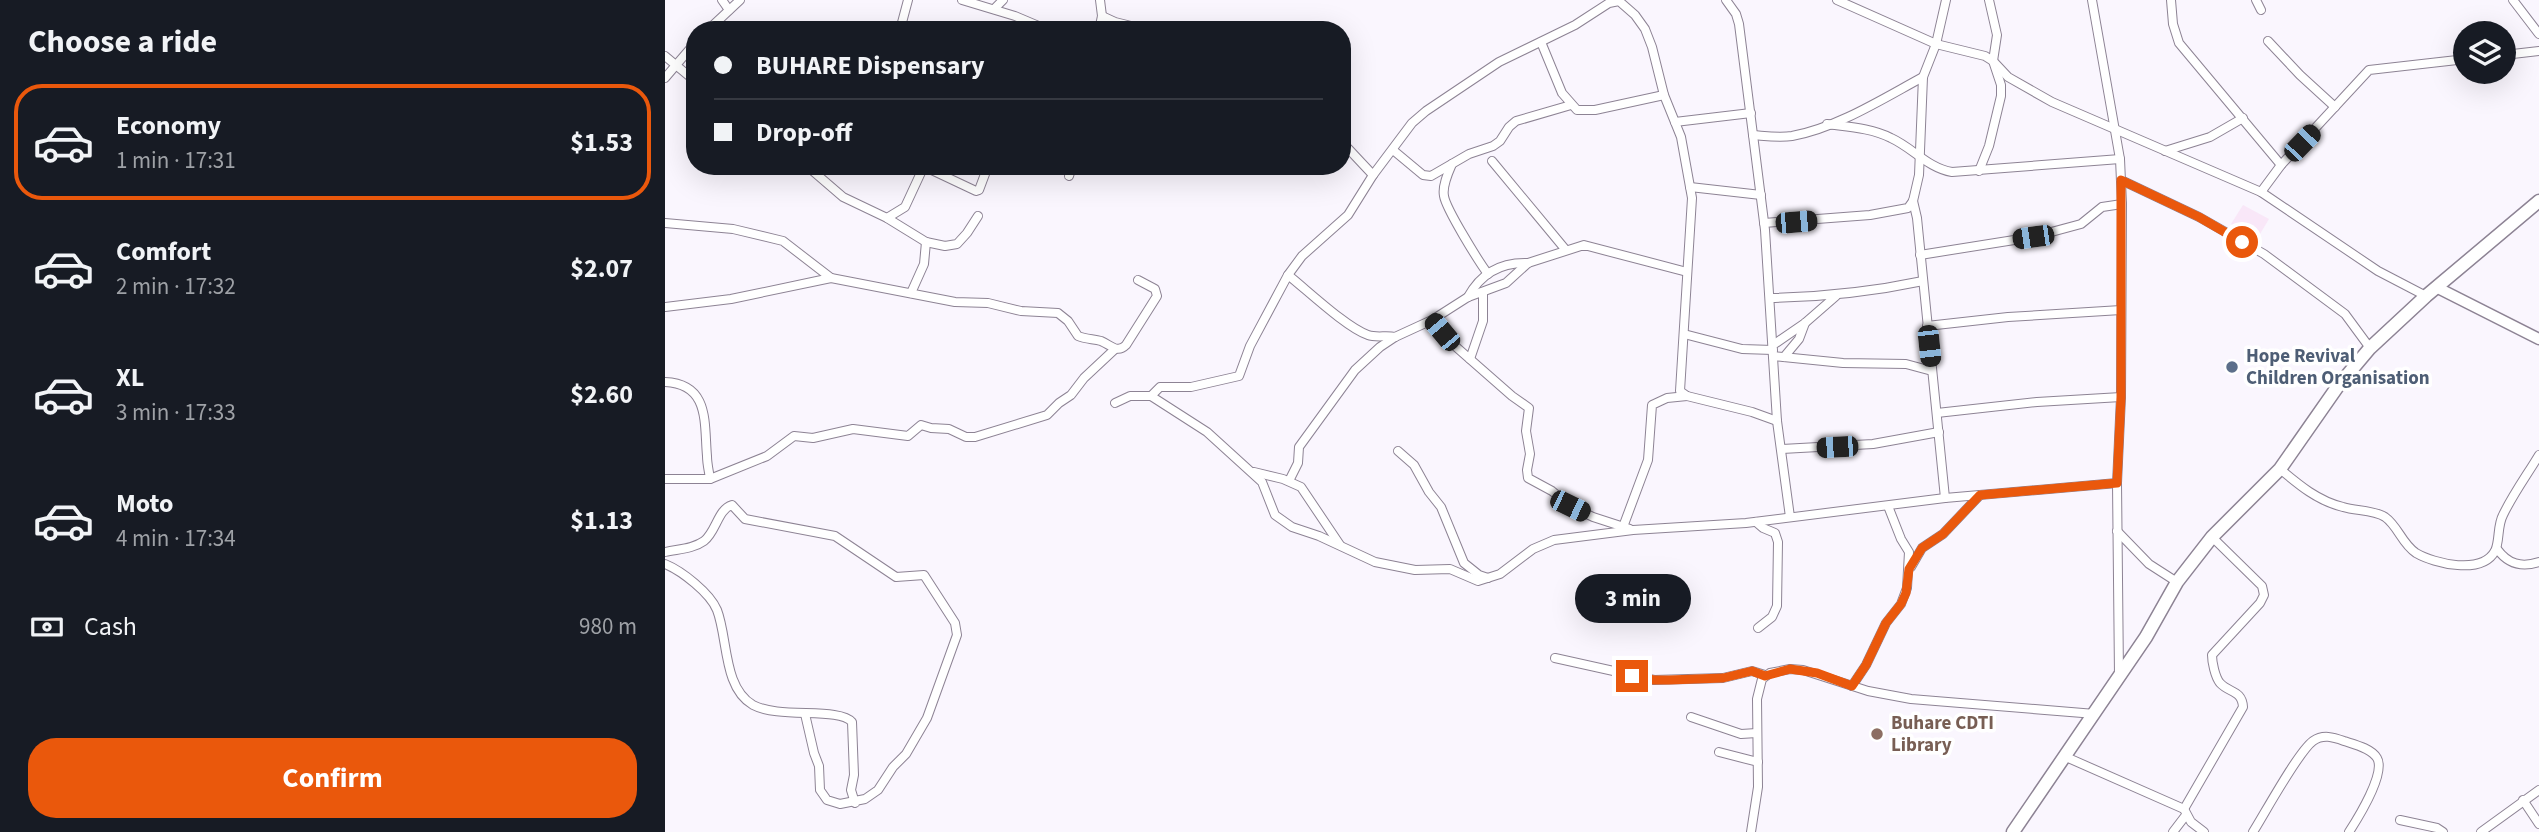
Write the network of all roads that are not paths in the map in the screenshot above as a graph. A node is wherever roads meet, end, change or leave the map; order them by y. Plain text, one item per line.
1 (722, 0) edge
2 (740, 0) edge
3 (908, 0) edge
4 (962, 0) edge
5 (1003, 0) edge
6 (1100, 0) edge
7 (1726, 0) edge
8 (1837, 0) edge
9 (1946, 0) edge
10 (1989, 0) edge
11 (2092, 0) edge
12 (2171, 0) edge
13 (2256, 0) edge
14 (2514, 0) edge
15 (1618, 1) edge
16 (994, 9) junction
17 (729, 10) junction
18 (2260, 10) dead end
19 (1102, 16) junction
20 (719, 21) edge
21 (902, 21) edge
22 (1025, 21) edge
23 (1101, 21) edge
24 (1113, 21) edge
25 (2539, 34) edge
26 (2268, 41) dead end
27 (1541, 42) junction
28 (1936, 44) junction
29 (2539, 51) edge
30 (686, 53) edge
31 (2516, 54) edge
32 (665, 56) edge
33 (2453, 60) edge
34 (1993, 61) junction
35 (675, 65) junction
36 (686, 73) edge
37 (1923, 77) junction
38 (665, 78) edge
39 (1664, 94) junction
40 (1571, 105) junction
41 (2335, 107) junction
42 (1751, 113) junction
43 (2243, 118) junction
44 (1675, 122) junction
45 (1827, 124) junction
46 (2115, 130) junction
47 (1753, 135) junction
48 (1393, 150) junction
49 (2165, 151) junction
50 (1351, 152) edge
51 (1919, 157) junction
52 (2120, 159) junction
53 (1492, 161) dead end
54 (1452, 163) junction
55 (2281, 165) junction
56 (1979, 171) junction
57 (817, 175) edge
58 (919, 175) edge
59 (942, 175) edge
60 (985, 175) edge
61 (1373, 175) junction
62 (2121, 180) junction
63 (1690, 187) junction
64 (2260, 192) junction
65 (1761, 195) junction
66 (1913, 201) junction
67 (2539, 201) edge
68 (2122, 204) junction
69 (978, 216) dead end
70 (887, 218) junction
71 (665, 223) edge
72 (1764, 223) junction
73 (926, 242) junction
74 (1565, 249) junction
75 (1920, 255) junction
76 (1528, 263) junction
77 (1687, 272) junction
78 (1488, 274) junction
79 (1288, 275) junction
80 (831, 278) junction
81 (1138, 280) dead end
82 (1923, 281) junction
83 (1483, 292) junction
84 (2431, 292) junction
85 (911, 293) junction
86 (1836, 296) junction
87 (1468, 297) junction
88 (1770, 298) junction
89 (665, 307) edge
90 (2120, 310) junction
91 (1432, 320) junction
92 (1805, 323) junction
93 (1927, 326) junction
94 (1684, 334) junction
95 (1395, 337) junction
96 (2539, 339) edge
97 (2370, 348) junction
98 (1115, 349) junction
99 (1773, 351) junction
100 (1784, 357) junction
101 (1470, 359) junction
102 (1932, 371) junction
103 (665, 382) edge
104 (1151, 396) junction
105 (1687, 396) junction
106 (2121, 397) junction
107 (1115, 404) dead end
108 (1937, 413) junction
109 (1777, 421) junction
110 (1939, 432) junction
111 (1782, 449) junction
112 (1398, 451) dead end
113 (2539, 455) edge
114 (2280, 469) junction
115 (1251, 471) junction
116 (665, 479) edge
117 (710, 479) junction
118 (1289, 481) junction
119 (2117, 483) junction
120 (1980, 495) junction
121 (1945, 498) junction
122 (1888, 506) junction
123 (1790, 517) junction
124 (1756, 522) junction
125 (1623, 527) junction
126 (1633, 530) junction
127 (2117, 531) junction
128 (2211, 537) junction
129 (1341, 547) junction
130 (2497, 549) junction
131 (665, 552) edge
132 (2538, 563) edge
133 (665, 564) edge
134 (1909, 569) junction
135 (1490, 579) junction
136 (2177, 582) junction
137 (1758, 628) dead end
138 (1555, 658) dead end
139 (2119, 675) junction
140 (1765, 676) junction
141 (1852, 686) junction
142 (805, 714) junction
143 (2095, 714) junction
144 (1691, 718) dead end
145 (1757, 733) junction
146 (1719, 752) dead end
147 (2066, 757) junction
148 (1758, 762) junction
149 (2539, 790) edge
150 (2523, 800) junction
151 (855, 803) junction
152 (2185, 812) junction
153 (2400, 820) dead end
154 (2539, 824) edge
155 (1751, 832) edge
156 (2013, 832) edge
157 (2173, 832) edge
158 (2204, 832) edge
159 (2253, 832) edge
160 (2349, 832) edge
161 (2443, 832) edge
162 (2481, 832) edge

1 - 17 street
2 - 17 street
3 - 21 street
4 - 16 street
5 - 16 street
6 - 19 street
7 - 42 street
8 - 28 street
9 - 28 street
10 - 34 street
11 - 46 street
12 - 43 street
13 - 18 street
14 - 25 street
15 - 27 street
15 - 39 street
16 - 22 street
17 - 20 street
19 - 23 street
19 - 24 street
26 - 41 street
27 - 40 street
27 - 48 street
28 - 34 street
28 - 37 street
29 - 31 street
30 - 35 street
32 - 35 street
33 - 41 street
34 - 46 street
34 - 56 street
35 - 36 street
35 - 38 street
37 - 45 street
37 - 51 street
39 - 40 street
39 - 44 street
40 - 54 street
41 - 55 street
42 - 44 street
42 - 47 street
43 - 49 street
43 - 55 street
44 - 63 street
45 - 47 street
45 - 51 street
46 - 49 street
46 - 52 street
47 - 65 street
48 - 54 street
48 - 61 street
49 - 64 street
50 - 61 street
51 - 56 street
51 - 66 street
52 - 56 street
52 - 62 street
53 - 74 street
54 - 78 street
55 - 64 street
57 - 70 street
58 - 70 street
59 - 60 street
61 - 79 street
62 - 68 street
62 - 97 street
63 - 65 street
63 - 77 street
64 - 84 street
65 - 72 street
66 - 72 street
66 - 75 street
67 - 84 main road
68 - 75 street
68 - 90 street
69 - 73 street
70 - 73 street
71 - 80 street
72 - 88 street
73 - 85 street
74 - 76 street
74 - 77 street
75 - 82 street
76 - 78 street
76 - 83 street
77 - 94 street
78 - 87 street
79 - 95 street
79 - 104 street
80 - 85 street
80 - 89 street
81 - 98 street
82 - 86 street
82 - 93 street
83 - 87 street
83 - 101 street
84 - 96 street
84 - 97 main road
85 - 98 street
86 - 88 street
86 - 92 street
87 - 91 street
88 - 99 street
90 - 93 street
90 - 106 street
91 - 95 street
91 - 101 street
92 - 99 street
92 - 100 street
93 - 102 street
94 - 99 street
94 - 105 street
95 - 118 street
97 - 114 main road
98 - 117 street
99 - 100 street
99 - 109 street
100 - 102 street
101 - 125 street
102 - 108 street
103 - 117 street
104 - 107 street
104 - 115 street
105 - 109 street
105 - 125 street
106 - 108 street
106 - 119 street
108 - 110 street
109 - 111 street
110 - 111 street
110 - 121 street
111 - 123 street
112 - 135 street
113 - 130 street
114 - 128 main road
114 - 130 street
115 - 118 street
115 - 129 street
116 - 117 street
118 - 129 street
119 - 120 street
119 - 127 street
120 - 121 street
120 - 134 street
121 - 122 street
122 - 123 street
122 - 134 street
123 - 124 street
124 - 126 street
124 - 137 street
125 - 126 street
126 - 135 street
127 - 136 street
127 - 139 street
128 - 136 main road
128 - 152 street
129 - 135 street
130 - 132 street
131 - 151 street
133 - 142 street
134 - 141 street
136 - 139 main road
138 - 140 street
139 - 143 main road
140 - 141 street
140 - 145 street
141 - 143 street
142 - 151 street
142 - 151 street
143 - 147 main road
144 - 145 street
145 - 148 street
146 - 148 street
147 - 152 street
147 - 156 main road
148 - 155 street
149 - 150 street
150 - 154 street
150 - 162 street
152 - 157 street
152 - 158 street
153 - 161 street
159 - 160 street

